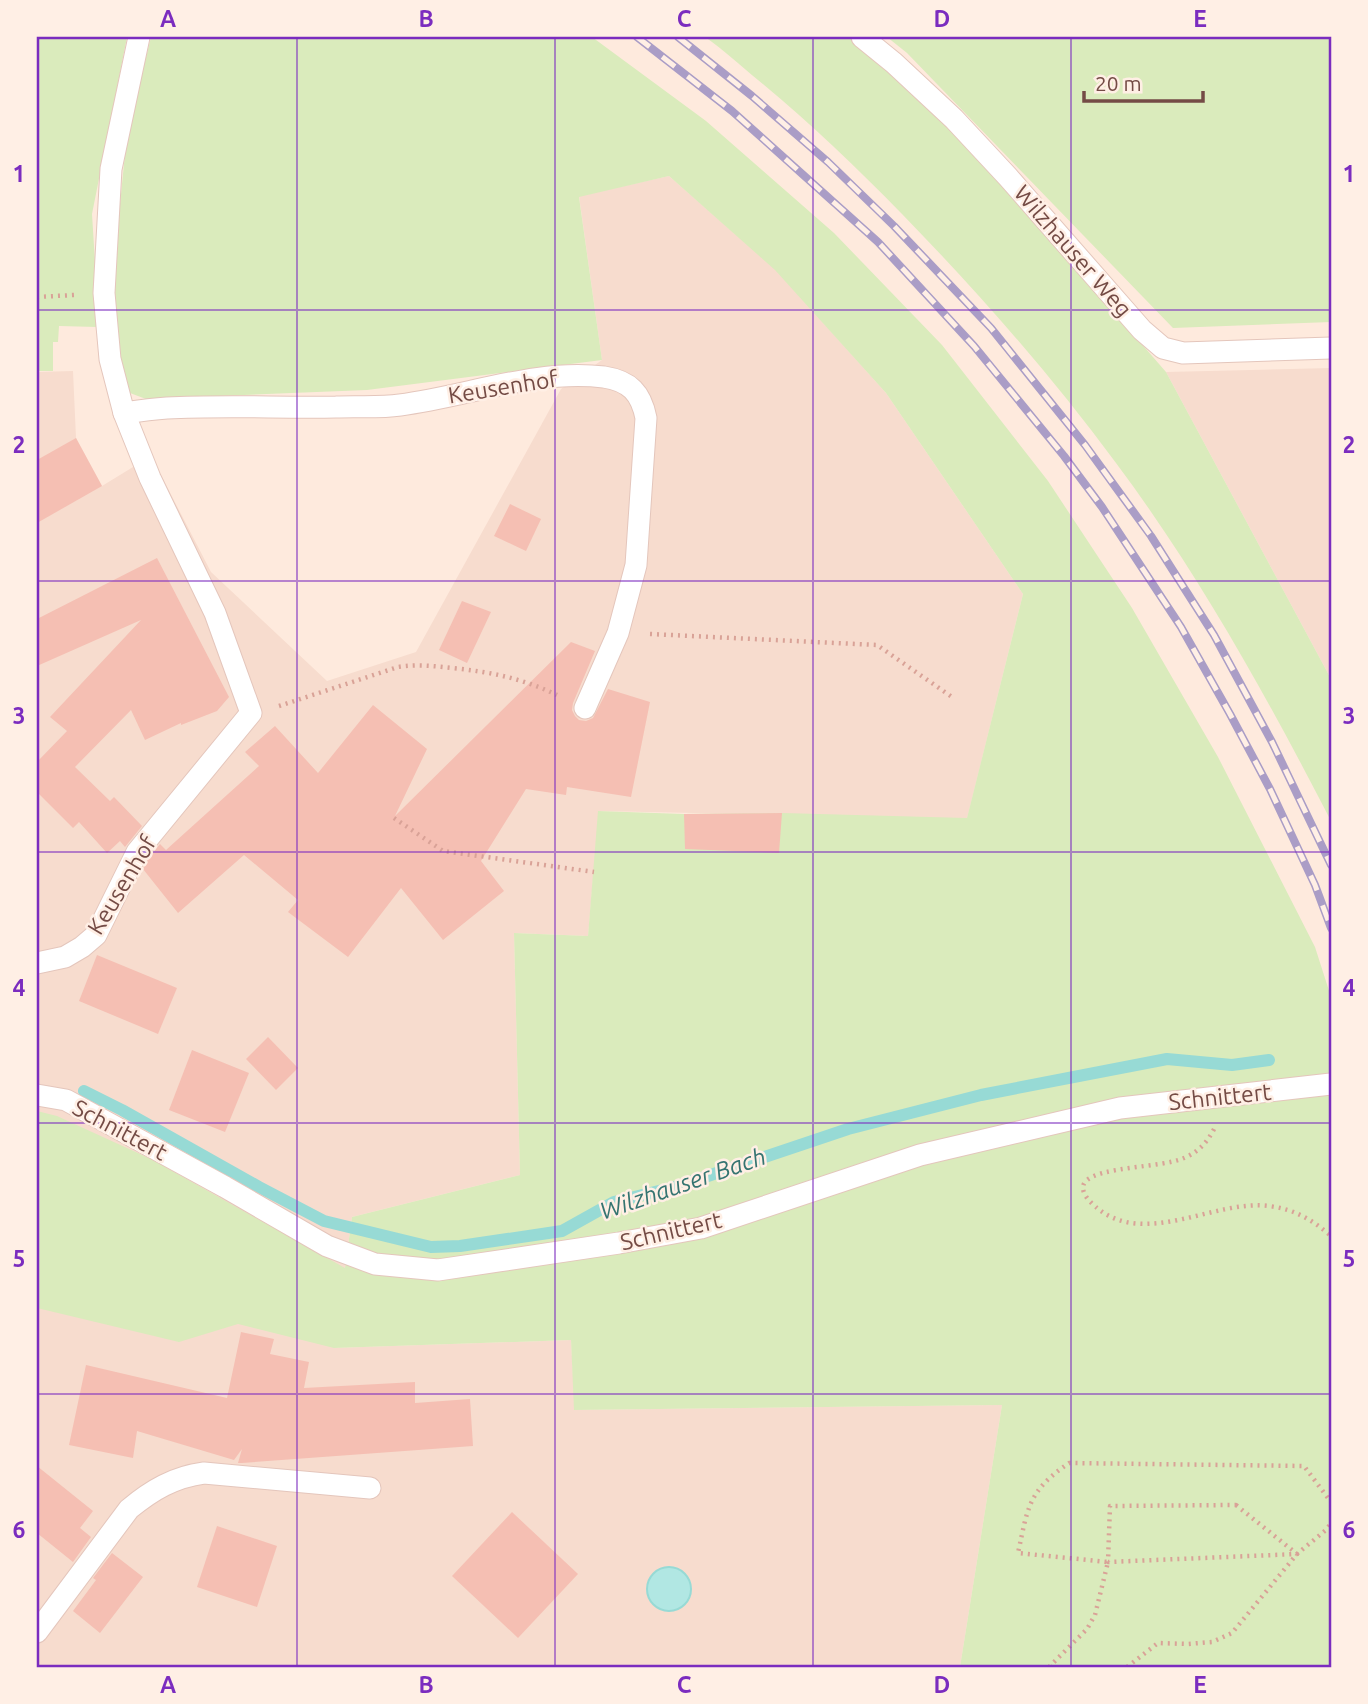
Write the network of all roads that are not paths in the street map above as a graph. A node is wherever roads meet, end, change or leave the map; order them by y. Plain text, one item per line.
1 (139, 37) edge
2 (862, 37) edge
3 (1331, 348) edge
4 (124, 413) junction
5 (585, 708) road end
6 (37, 963) edge
7 (1331, 1084) edge
8 (37, 1095) edge
9 (370, 1488) dead end
10 (37, 1633) edge

1 - 4 lane, Keusenhof
2 - 3 lane, Wilzhauser Weg
4 - 5 lane, Keusenhof
4 - 6 lane, Keusenhof
7 - 8 lane, Schnittert
9 - 10 lane

